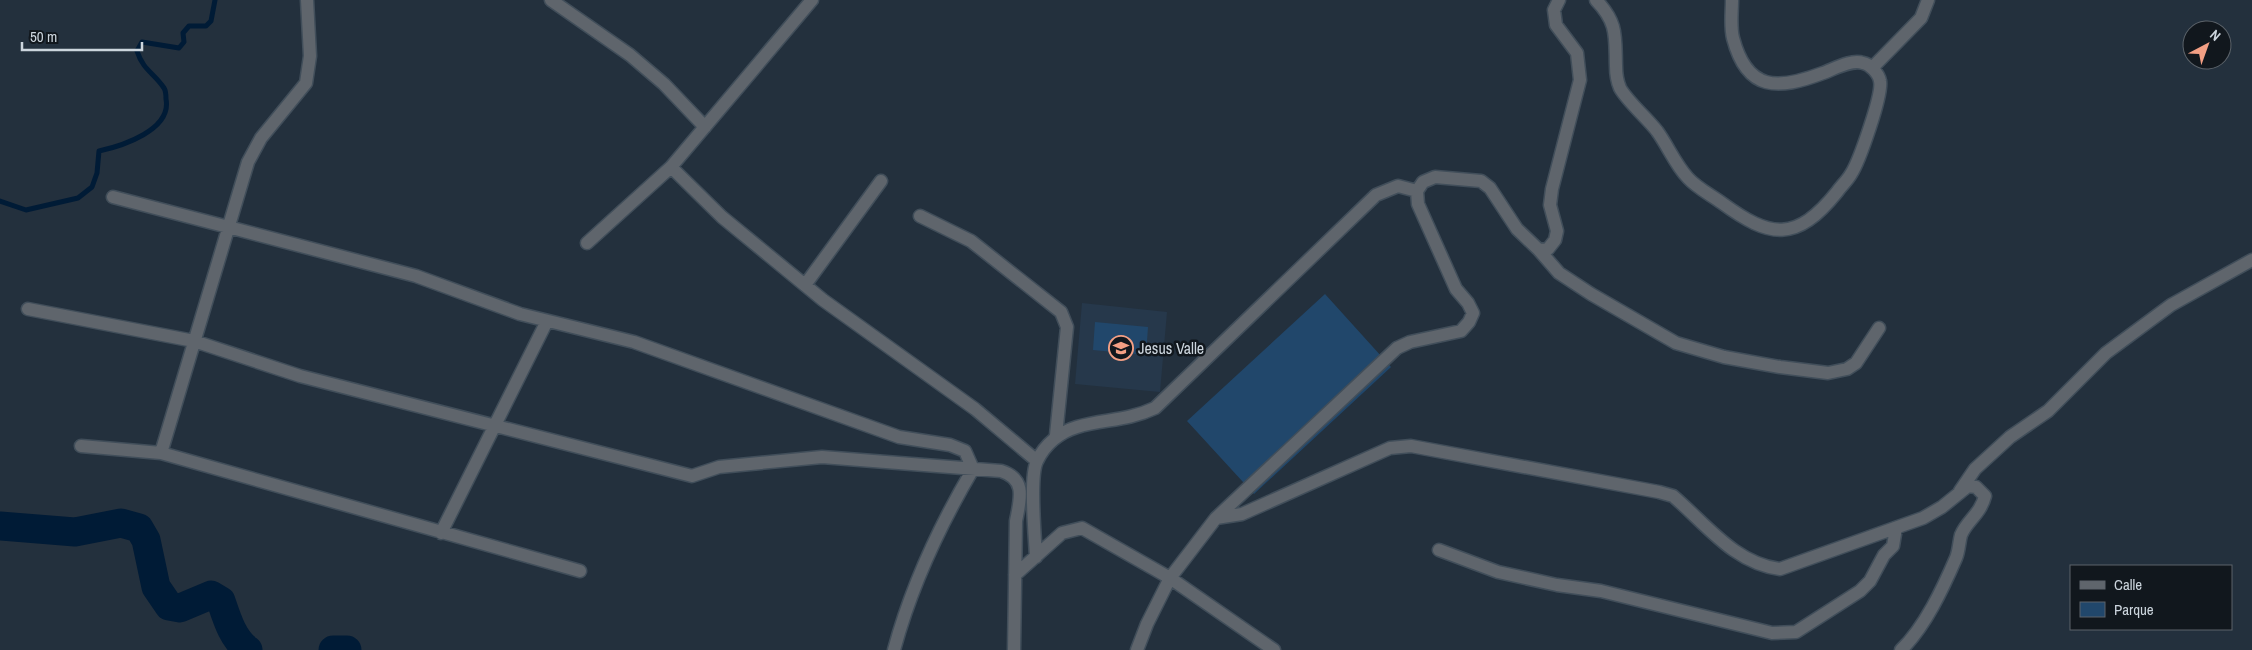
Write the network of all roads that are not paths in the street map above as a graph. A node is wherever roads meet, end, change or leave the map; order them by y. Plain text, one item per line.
1 (307, 0) edge
2 (550, 0) edge
3 (812, 0) edge
4 (1559, 0) edge
5 (1596, 0) edge
6 (1732, 0) edge
7 (1928, 0) edge
8 (1872, 68) junction
9 (705, 127) junction
10 (671, 167) junction
11 (881, 181) dead end
12 (1417, 191) junction
13 (113, 197) dead end
14 (920, 216) dead end
15 (228, 227) junction
16 (587, 243) dead end
17 (1539, 250) junction
18 (2252, 260) edge
19 (805, 285) junction
20 (28, 309) dead end
21 (547, 321) junction
22 (1879, 328) dead end
23 (194, 341) junction
24 (495, 425) junction
25 (1056, 435) junction
26 (81, 446) dead end
27 (161, 453) junction
28 (1037, 461) junction
29 (974, 469) junction
30 (1960, 491) junction
31 (1216, 518) junction
32 (1896, 528) junction
33 (441, 533) junction
34 (1439, 550) dead end
35 (1036, 557) junction
36 (580, 571) dead end
37 (1015, 575) junction
38 (1170, 578) junction
39 (894, 650) edge
40 (1014, 650) edge
41 (1137, 650) edge
42 (1274, 650) edge
43 (1901, 650) edge

1 - 15 street
2 - 9 street
3 - 9 street
4 - 17 street
5 - 8 street
6 - 8 street
7 - 8 street
9 - 10 street
10 - 16 street
10 - 19 street
11 - 19 street
12 - 17 street
12 - 25 street
12 - 31 street
13 - 15 street
14 - 25 street
15 - 21 street
15 - 23 street
17 - 22 street
18 - 30 street
19 - 28 street
20 - 23 street
21 - 24 street
21 - 29 street
23 - 24 street
23 - 27 street
24 - 29 street
24 - 33 street
25 - 28 street
26 - 27 street
27 - 33 street
28 - 35 street
29 - 37 street
29 - 39 street
30 - 32 street
30 - 43 street
31 - 32 street
31 - 38 street
32 - 34 street
33 - 36 street
35 - 37 street
35 - 38 street
37 - 40 street
38 - 41 street
38 - 42 street

